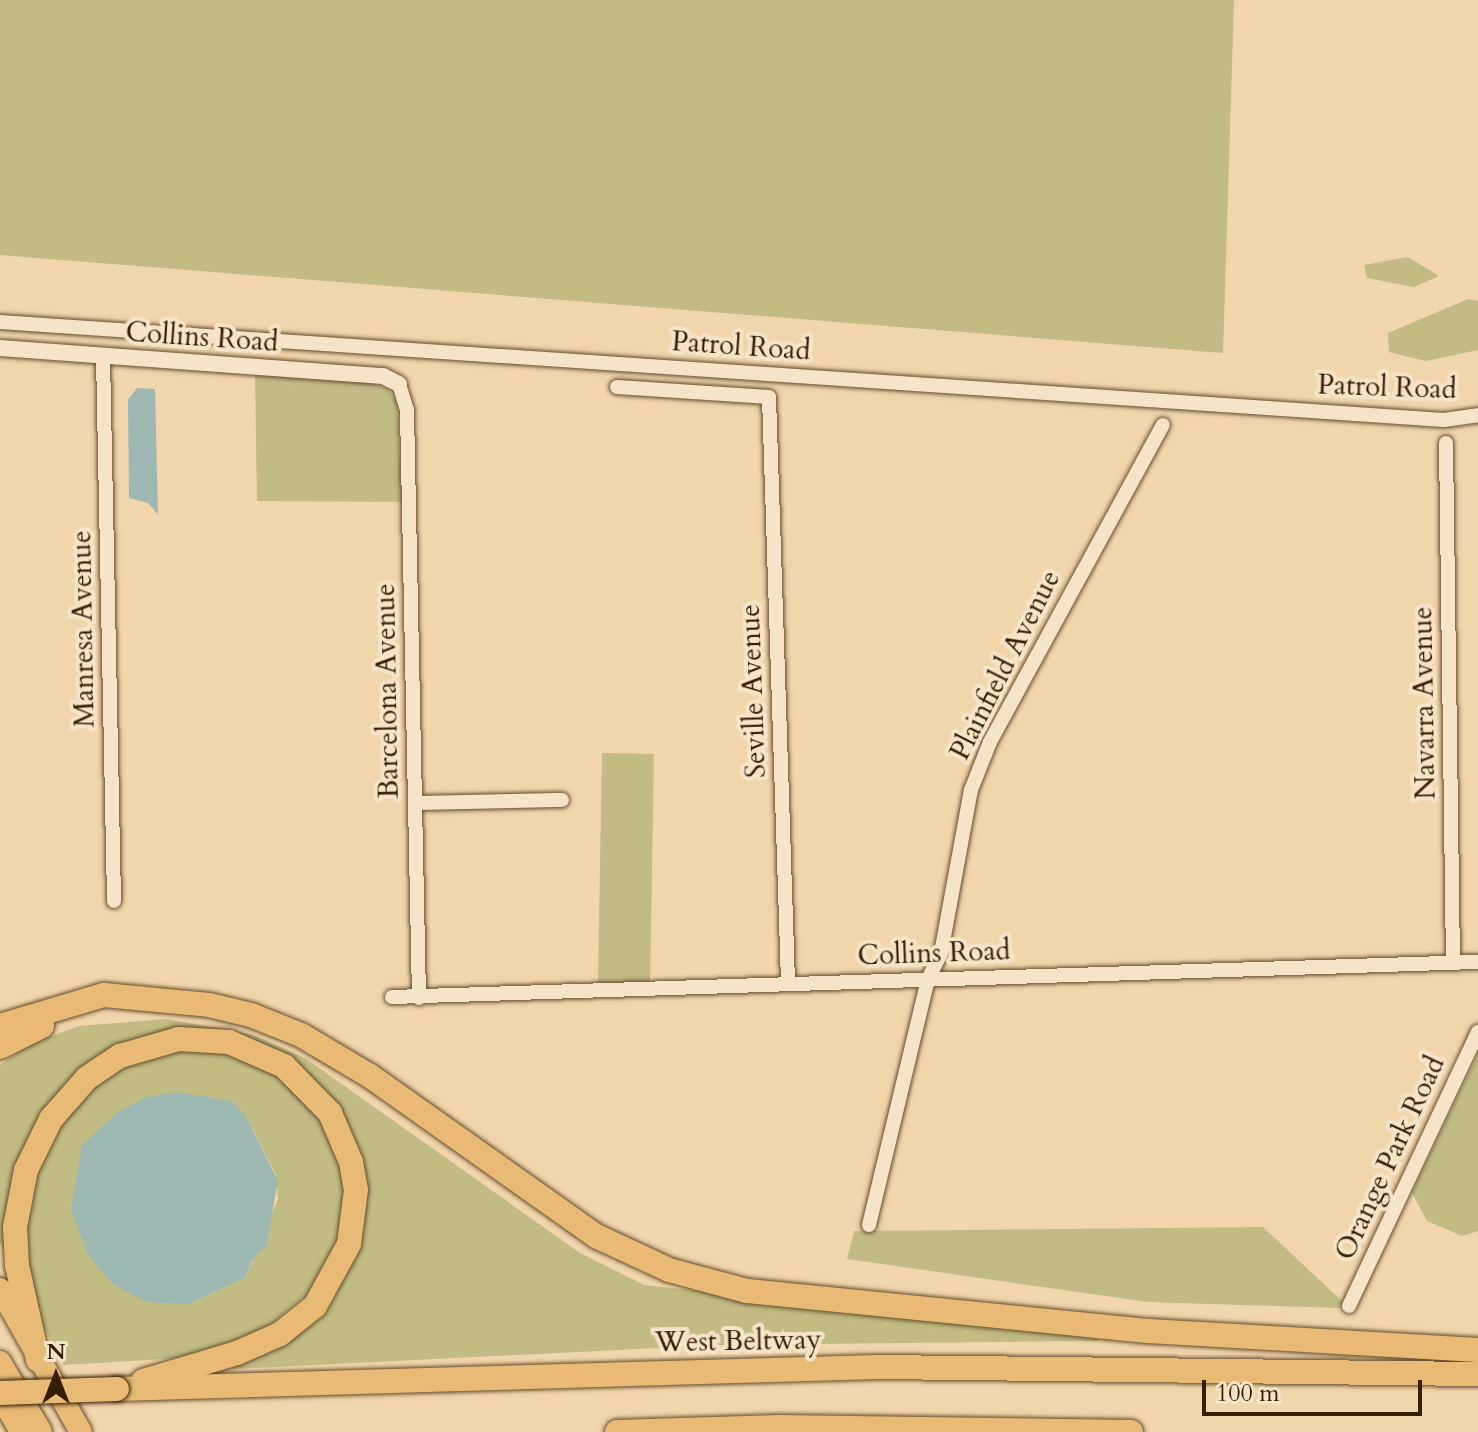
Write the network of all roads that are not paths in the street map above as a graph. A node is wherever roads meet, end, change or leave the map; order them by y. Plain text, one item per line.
1 (0, 322) edge
2 (0, 348) edge
3 (103, 356) junction
4 (399, 384) joint
5 (617, 387) dead end
6 (1478, 415) edge
7 (1163, 425) dead end
8 (1446, 443) dead end
9 (562, 800) dead end
10 (415, 803) junction
11 (114, 901) dead end
12 (1478, 962) edge
13 (1453, 963) junction
14 (928, 979) junction
15 (788, 983) junction
16 (392, 997) dead end
17 (419, 998) junction
18 (133, 1000) junction
19 (0, 1026) edge
20 (1478, 1032) edge
21 (0, 1047) edge
22 (869, 1225) dead end
23 (0, 1289) edge
24 (1349, 1306) dead end
25 (1478, 1350) edge
26 (38, 1360) junction
27 (0, 1362) edge
28 (1478, 1374) edge
29 (117, 1389) junction
30 (0, 1393) edge
31 (22, 1432) edge
32 (41, 1432) edge
33 (81, 1432) edge
34 (617, 1432) edge
35 (1131, 1432) edge

1 - 6 street, Patrol Road
2 - 3 street, Collins Road
3 - 4 street, Collins Road
3 - 11 street, Manresa Avenue
4 - 10 street, Barcelona Avenue
5 - 15 street, Seville Avenue
7 - 14 street, Plainfield Avenue
8 - 13 street, Navarra Avenue
9 - 10 street
10 - 17 street, Barcelona Avenue
12 - 13 street, Collins Road
13 - 14 street, Collins Road
14 - 15 street, Collins Road
14 - 22 street, Plainfield Avenue
15 - 17 street, Collins Road
16 - 17 street, Collins Road
18 - 19 highway
18 - 21 highway
18 - 25 highway
20 - 24 street, Orange Park Road
23 - 26 highway
26 - 29 highway
26 - 33 highway
27 - 32 highway
28 - 29 highway, West Beltway
29 - 30 highway, West Beltway, bridge
30 - 31 highway
34 - 35 highway

